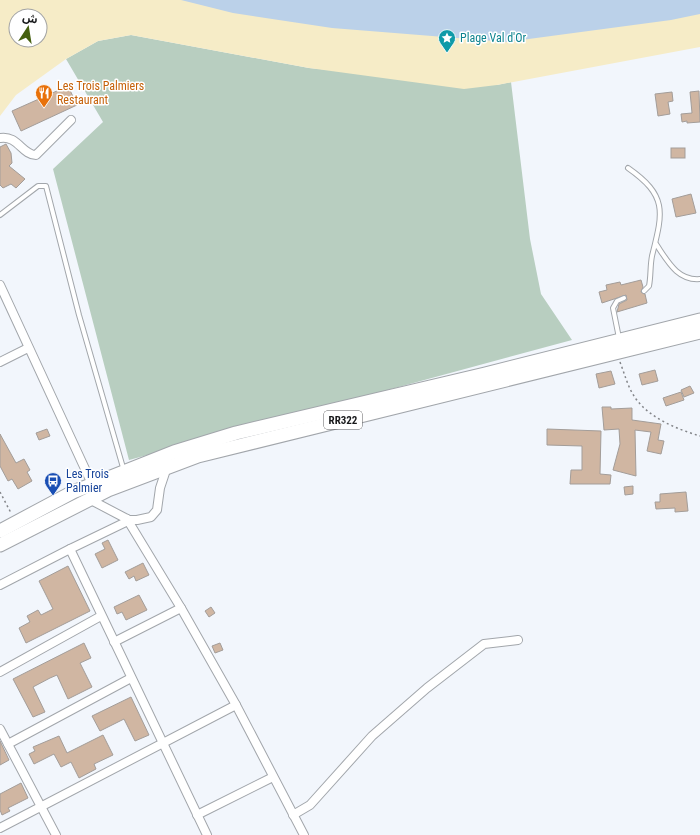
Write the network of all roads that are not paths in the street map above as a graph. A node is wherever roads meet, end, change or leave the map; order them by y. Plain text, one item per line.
1 (71, 120) dead end
2 (0, 138) edge
3 (628, 168) dead end
4 (0, 215) edge
5 (656, 244) junction
6 (700, 278) edge
7 (0, 285) edge
8 (644, 291) dead end
9 (624, 298) dead end
10 (700, 320) edge
11 (700, 332) edge
12 (618, 346) junction
13 (28, 348) junction
14 (0, 362) edge
15 (168, 466) junction
16 (124, 472) junction
17 (92, 484) junction
18 (89, 499) junction
19 (128, 520) junction
20 (0, 531) edge
21 (0, 545) edge
22 (70, 549) junction
23 (0, 585) edge
24 (181, 608) junction
25 (101, 616) junction
26 (518, 640) dead end
27 (114, 642) junction
28 (0, 672) edge
29 (131, 678) junction
30 (236, 705) junction
31 (0, 729) edge
32 (161, 743) junction
33 (8, 744) junction
34 (274, 776) junction
35 (41, 807) junction
36 (198, 815) junction
37 (293, 815) junction
38 (0, 828) edge
39 (56, 835) edge
40 (207, 835) edge
41 (304, 835) edge

1 - 2 street
3 - 5 lane
4 - 16 lane
5 - 6 lane
5 - 8 lane
7 - 13 street
9 - 12 lane
10 - 12 main road, RR322
11 - 12 main road, RR322
12 - 15 main road, RR322
12 - 16 main road, RR322
13 - 14 street
13 - 17 street
15 - 18 main road, RR322
15 - 19 street
16 - 17 main road, RR322
17 - 20 main road, RR322
18 - 19 street
18 - 21 main road, RR322
19 - 22 street
19 - 24 street
22 - 23 street
22 - 25 street
24 - 27 street
24 - 30 street
25 - 27 street
25 - 28 street
26 - 37 street
27 - 29 street
29 - 32 street
29 - 33 street
30 - 32 street
30 - 34 street
31 - 33 street
32 - 35 street
32 - 36 street
33 - 35 street
34 - 36 street
34 - 37 street
35 - 38 street
35 - 39 street
36 - 40 street
37 - 41 street

